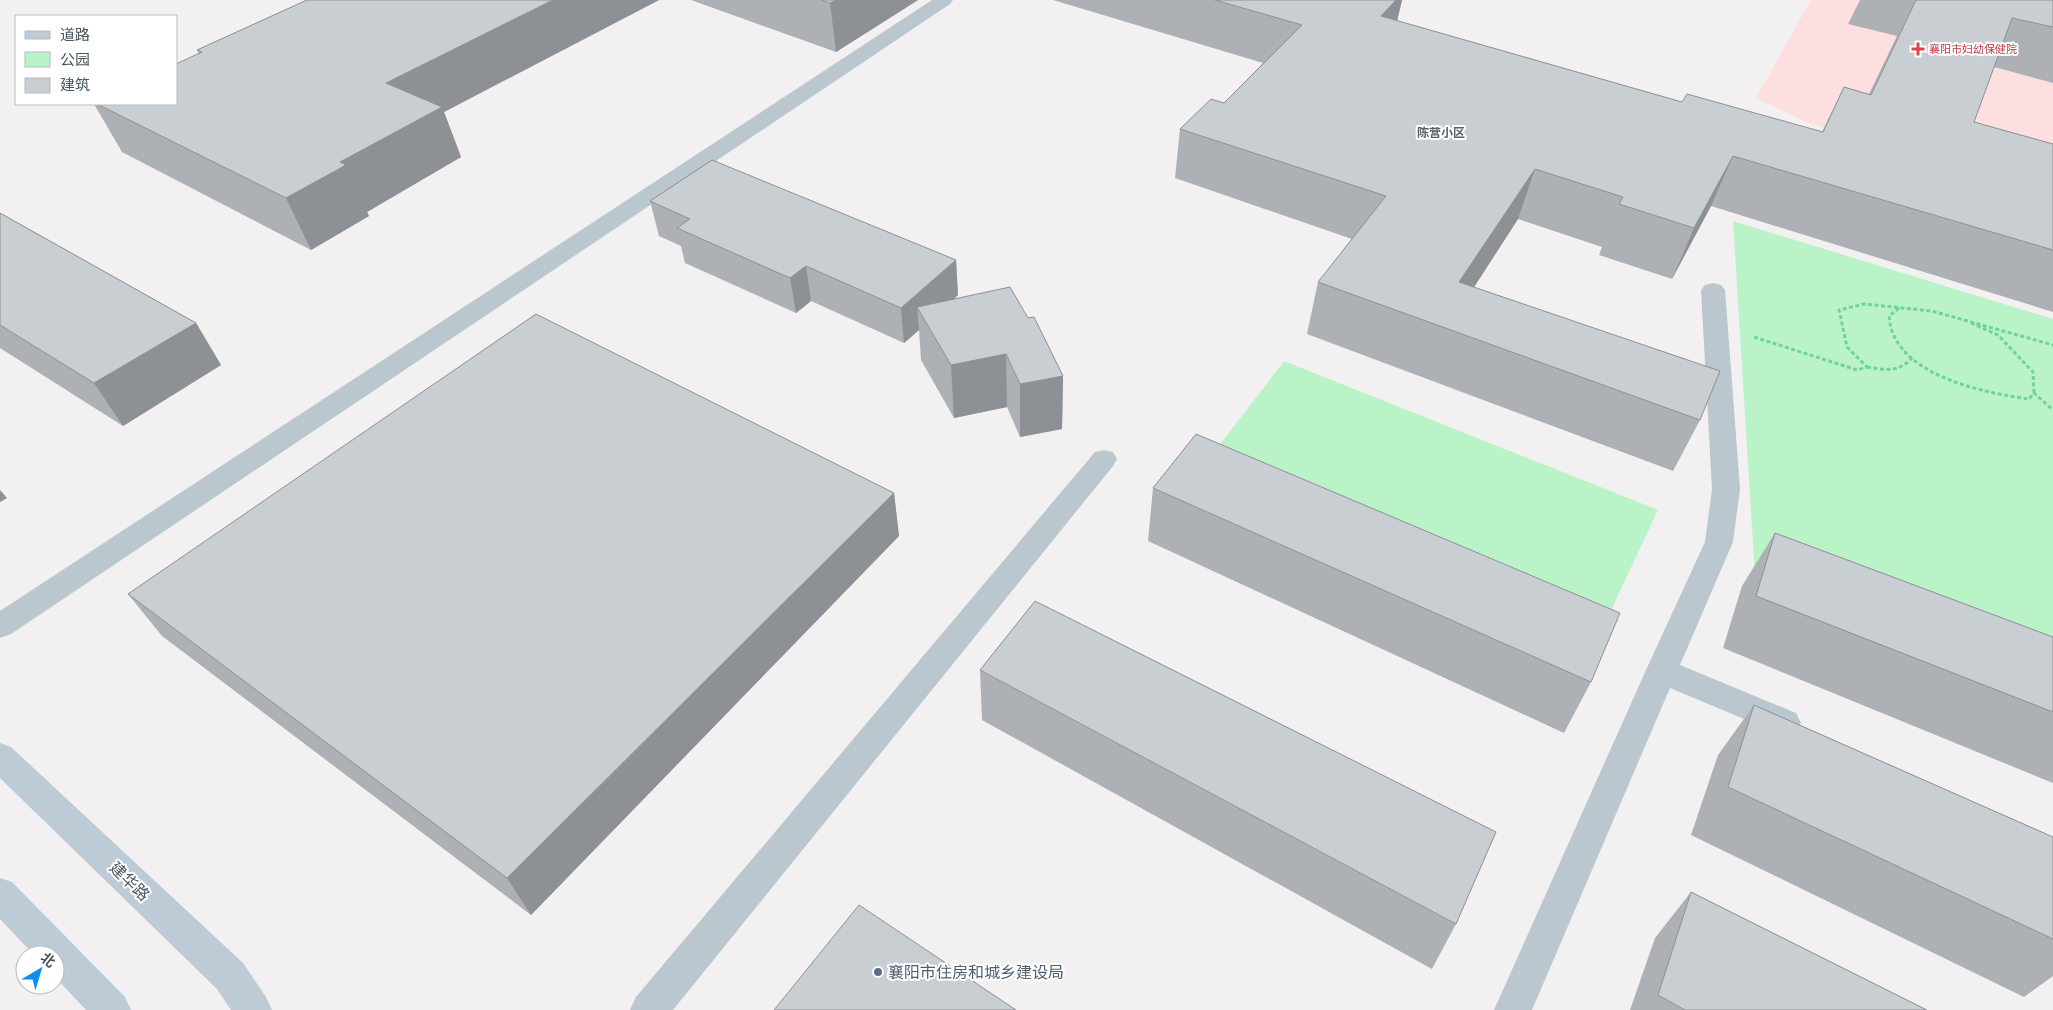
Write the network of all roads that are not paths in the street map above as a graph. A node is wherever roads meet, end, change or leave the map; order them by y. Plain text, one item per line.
1 (944, 0) edge
2 (1713, 290) dead end
3 (1104, 459) dead end
4 (0, 626) edge
5 (1661, 670) junction
6 (1807, 733) edge
7 (0, 757) edge
8 (0, 894) edge
9 (112, 1010) edge
10 (254, 1010) edge
11 (649, 1010) edge
12 (1513, 1010) edge

1 - 4 street
2 - 5 street
3 - 11 street
5 - 6 street
5 - 12 street
7 - 10 main road, 建华路
8 - 9 main road

